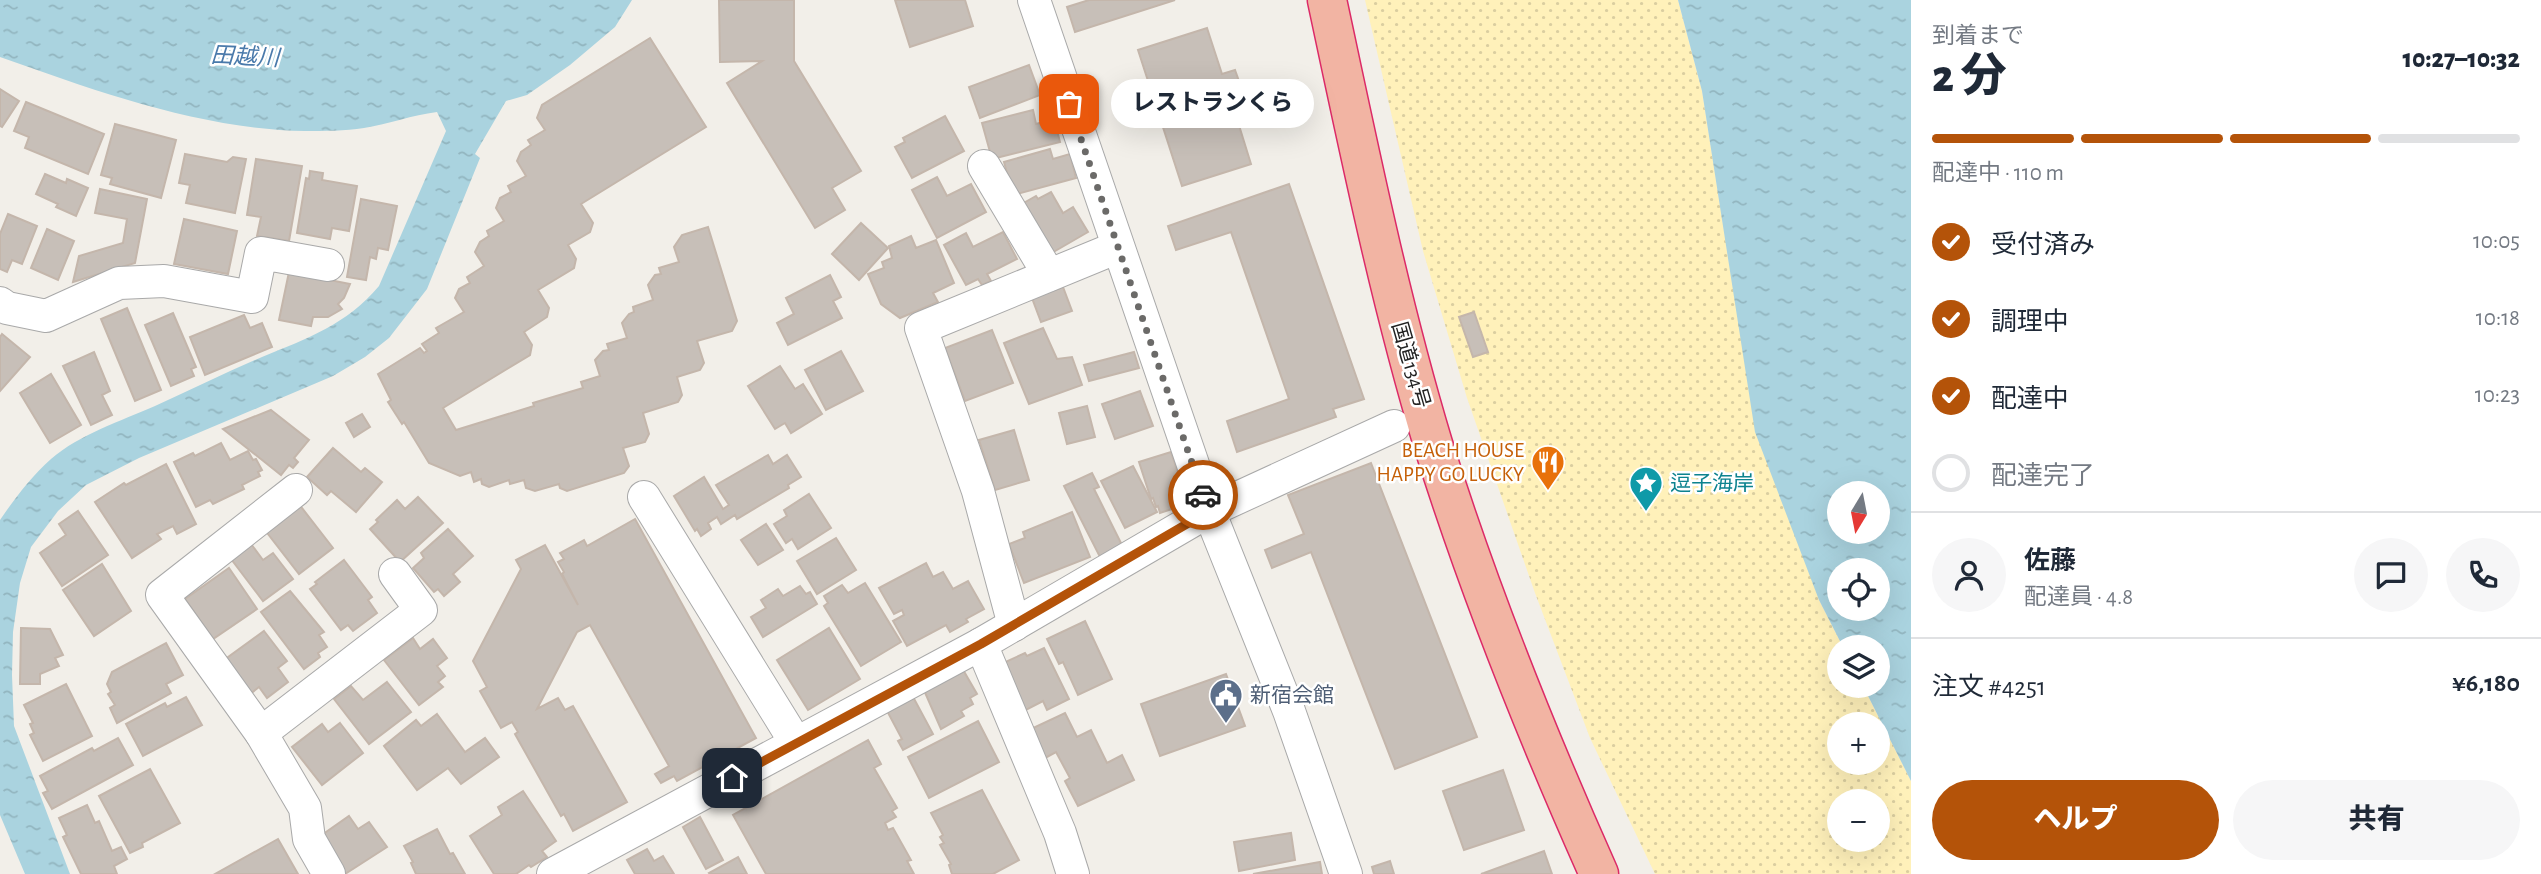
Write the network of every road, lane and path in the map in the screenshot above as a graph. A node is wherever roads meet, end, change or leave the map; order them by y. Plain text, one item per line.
1 (1034, 0) edge
2 (1327, 0) edge
3 (984, 166) dead end
4 (1118, 247) junction
5 (328, 265) dead end
6 (1049, 275) junction
7 (2, 308) edge
8 (1394, 426) dead end
9 (296, 490) dead end
10 (644, 497) dead end
11 (1209, 511) junction
12 (395, 574) dead end
13 (1014, 625) junction
14 (981, 644) junction
15 (261, 733) junction
16 (796, 743) junction
17 (329, 874) edge
18 (553, 874) edge
19 (1073, 874) edge
20 (1346, 874) edge
21 (1599, 874) edge

1 - 4 street
2 - 21 highway, 国道134号
3 - 6 street
4 - 6 street
4 - 11 street
5 - 7 street
6 - 13 street
8 - 11 street
9 - 15 street
10 - 16 street
11 - 13 street
11 - 20 street
12 - 15 street
13 - 14 street
14 - 16 street
14 - 19 street
15 - 17 street
16 - 18 street

